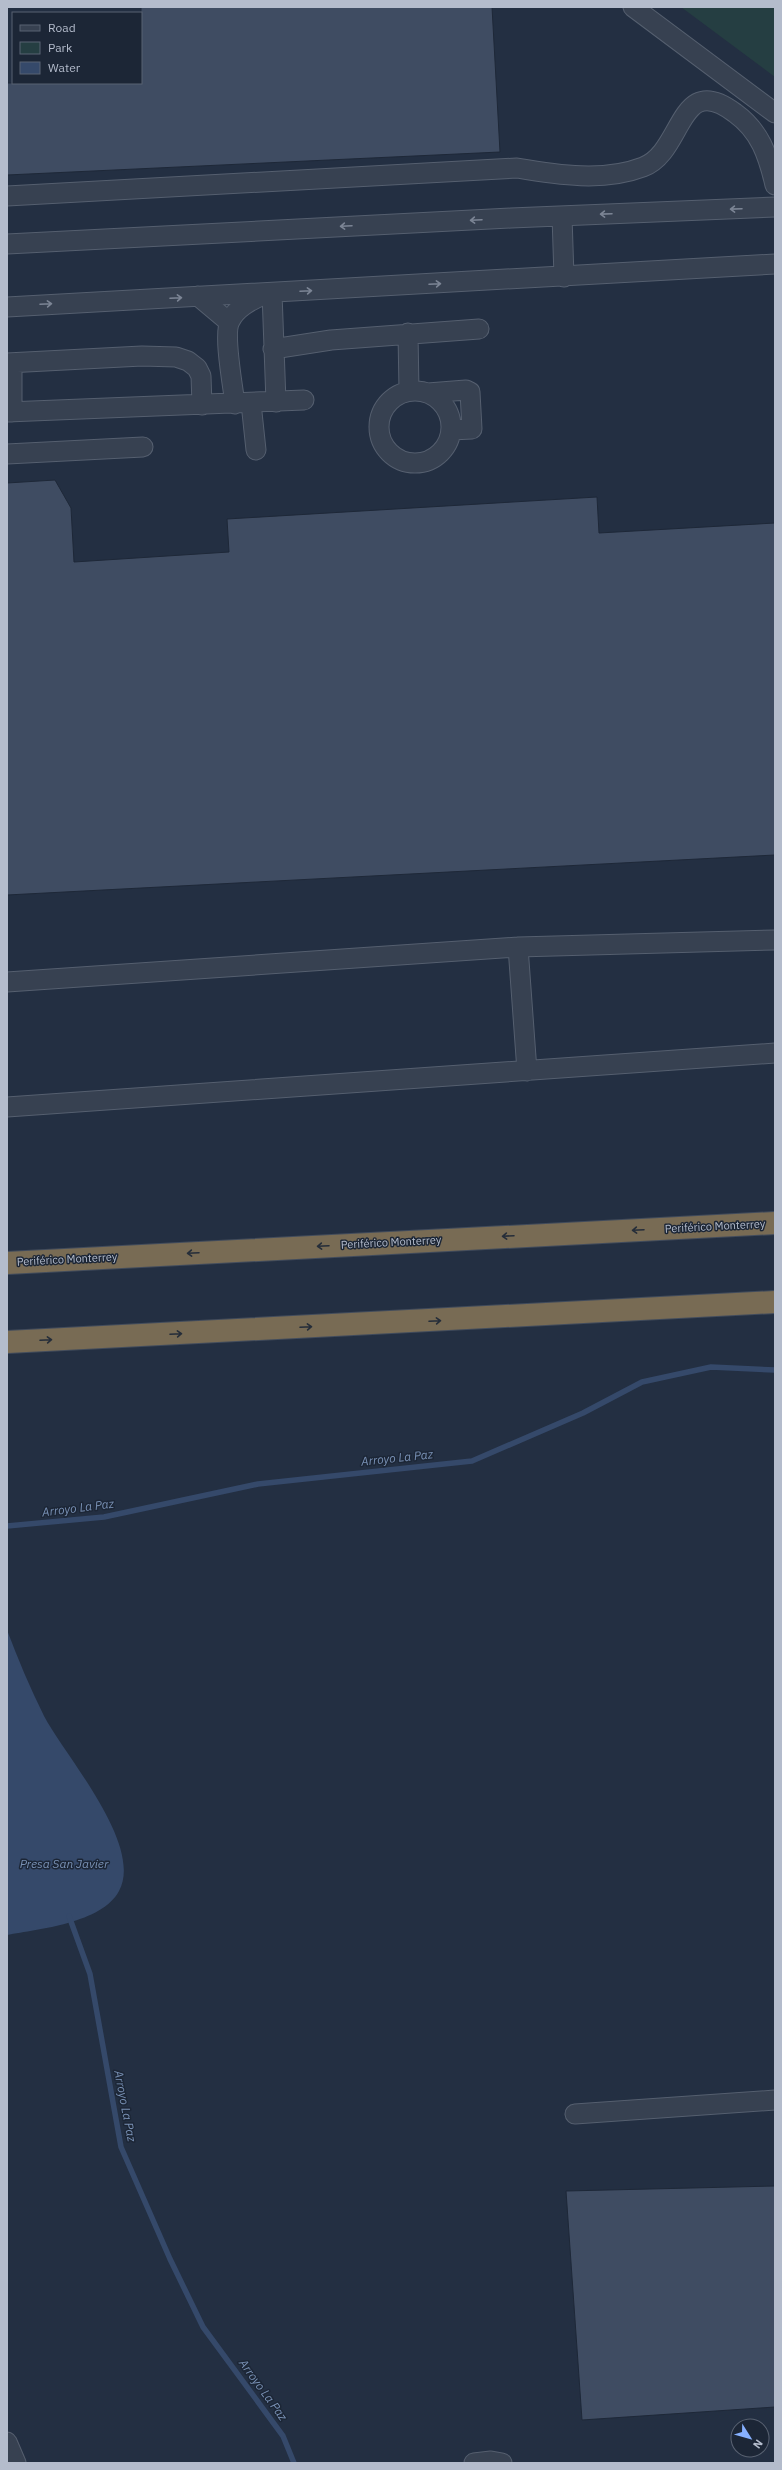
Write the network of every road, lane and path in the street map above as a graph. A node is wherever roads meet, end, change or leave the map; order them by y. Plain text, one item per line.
1 (633, 7) edge
2 (775, 114) edge
3 (775, 185) edge
4 (7, 196) edge
5 (775, 207) edge
6 (562, 216) junction
7 (7, 244) edge
8 (775, 264) edge
9 (564, 277) junction
10 (269, 293) junction
11 (198, 296) junction
12 (7, 306) edge
13 (229, 322) junction
14 (479, 328) dead end
15 (408, 333) junction
16 (273, 349) junction
17 (10, 363) edge
18 (409, 391) junction
19 (428, 393) junction
20 (304, 400) dead end
21 (276, 402) junction
22 (243, 403) junction
23 (202, 405) junction
24 (9, 412) edge
25 (452, 430) junction
26 (143, 447) dead end
27 (256, 450) dead end
28 (7, 454) edge
29 (775, 940) edge
30 (518, 947) junction
31 (7, 982) edge
32 (775, 1053) edge
33 (527, 1071) junction
34 (7, 1106) edge
35 (775, 1223) edge
36 (7, 1263) edge
37 (775, 1302) edge
38 (7, 1342) edge
39 (775, 2100) edge
40 (574, 2114) dead end
41 (7, 2442) edge
42 (16, 2463) edge
43 (474, 2463) edge
44 (502, 2463) edge

1 - 2 street
3 - 4 street
5 -> 6 street
6 -> 7 street
6 - 9 street
8 - 9 street
10 -> 9 street
10 - 11 street
10 - 13 street
10 - 16 street
12 -> 11 street
11 - 13 street
13 - 22 street
14 - 15 street
15 - 16 street
15 - 18 street
16 - 21 street
17 - 23 street
17 - 24 street
18 - 19 street
18 - 25 street
19 - 25 street
19 - 25 street
20 - 21 street
21 - 22 street
22 - 23 street
22 - 27 street
23 - 24 street
26 - 28 street
29 - 30 street
30 - 31 street
30 - 33 street
32 - 33 street
33 - 34 street
35 -> 36 highway, Periférico Monterrey
38 -> 37 highway
39 - 40 street
41 - 42 street
43 - 44 street

